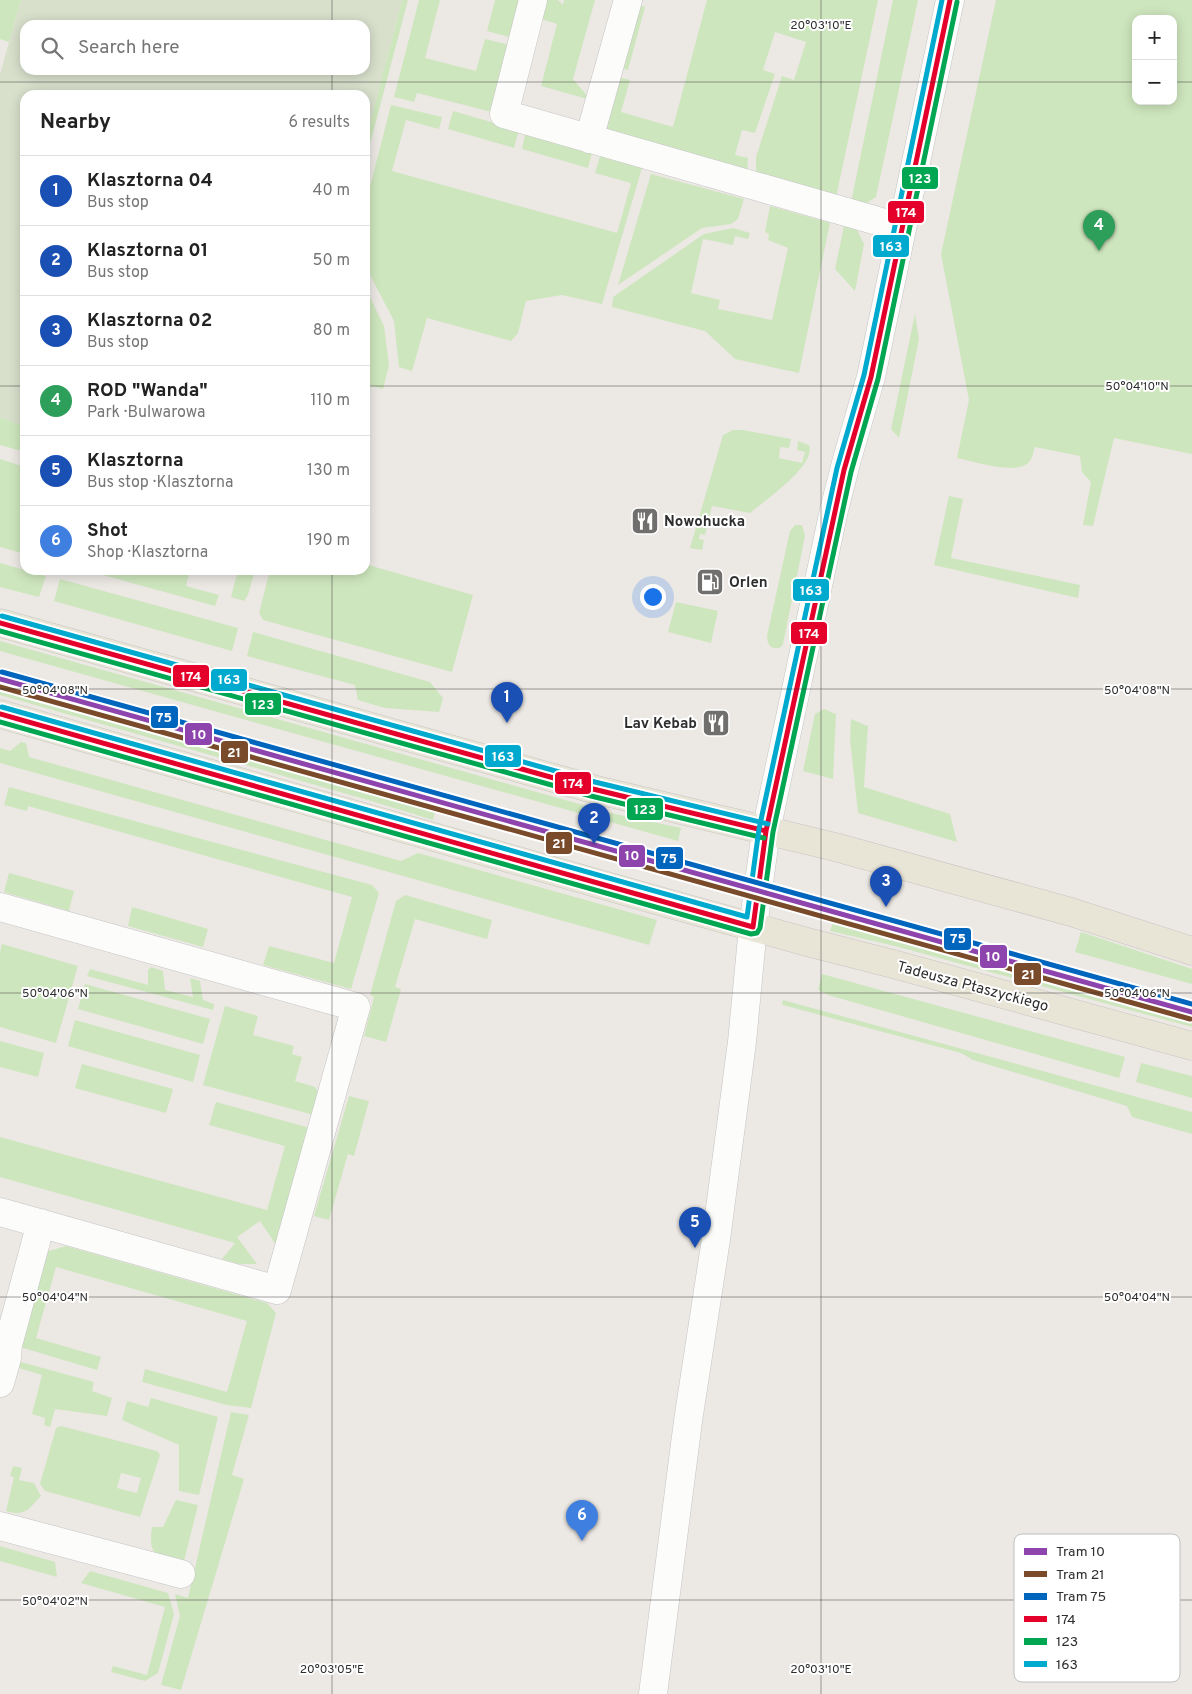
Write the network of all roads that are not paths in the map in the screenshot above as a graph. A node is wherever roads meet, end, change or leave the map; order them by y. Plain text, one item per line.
1 (533, 0) edge
2 (628, 0) edge
3 (950, 0) edge
4 (590, 139) junction
5 (902, 228) junction
6 (0, 623) edge
7 (0, 714) edge
8 (766, 831) junction
9 (0, 907) edge
10 (753, 927) junction
11 (1192, 951) edge
12 (1192, 1046) edge
13 (0, 1212) edge
14 (41, 1223) junction
15 (0, 1383) edge
16 (0, 1526) edge
17 (181, 1574) dead end
18 (653, 1694) edge

1 - 4 street
2 - 4 street
3 - 5 street
4 - 5 street
5 - 8 street
6 - 8 main road
7 - 10 main road, Tadeusza Ptaszyckiego
8 - 10 street
8 - 11 main road
9 - 14 street
10 - 12 main road, Tadeusza Ptaszyckiego
10 - 18 street
13 - 14 street
14 - 15 street
16 - 17 street

